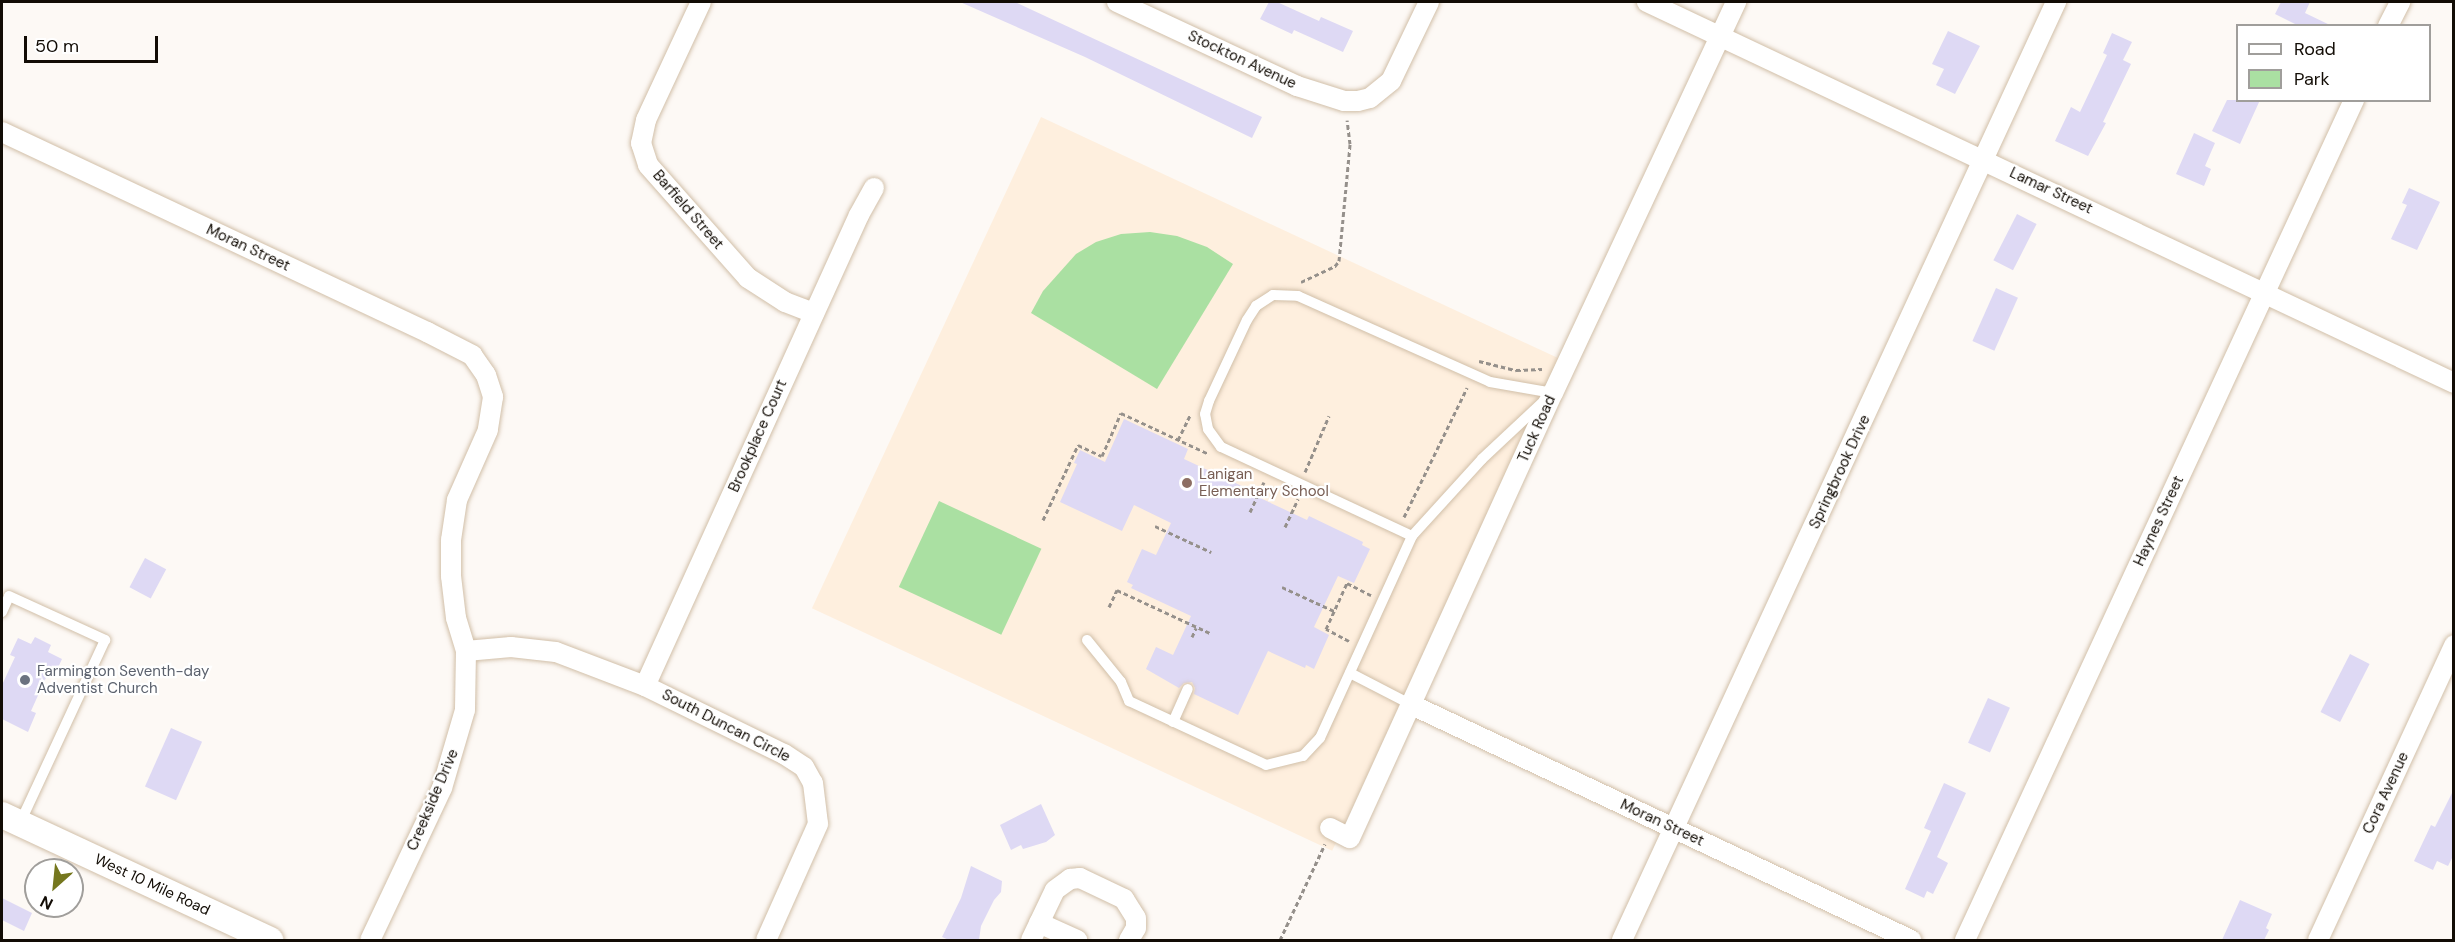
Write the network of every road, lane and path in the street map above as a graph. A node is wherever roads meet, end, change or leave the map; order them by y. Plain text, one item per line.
1 (701, 2) edge
2 (1117, 2) edge
3 (1429, 2) edge
4 (1647, 2) edge
5 (1737, 2) edge
6 (2056, 2) edge
7 (2400, 2) edge
8 (2389, 24) edge
9 (1721, 35) junction
10 (1344, 101) junction
11 (2353, 102) edge
12 (2, 132) edge
13 (1984, 160) junction
14 (874, 188) dead end
15 (1293, 282) dead end
16 (1299, 284) junction
17 (1309, 288) dead end
18 (2265, 292) junction
19 (814, 313) junction
20 (1472, 360) dead end
21 (1481, 361) junction
22 (1542, 369) dead end
23 (486, 375) joint
24 (1473, 375) junction
25 (2454, 383) edge
26 (1553, 393) junction
27 (1193, 409) dead end
28 (1178, 440) junction
29 (1210, 455) dead end
30 (1273, 484) dead end
31 (1290, 492) dead end
32 (1309, 501) dead end
33 (1250, 512) dead end
34 (1043, 520) dead end
35 (1155, 526) dead end
36 (1398, 529) junction
37 (1412, 536) junction
38 (1211, 552) dead end
39 (1375, 585) dead end
40 (1282, 587) dead end
41 (1371, 595) junction
42 (1366, 604) dead end
43 (1109, 607) dead end
44 (1334, 611) junction
45 (2, 612) edge
46 (1197, 627) junction
47 (1354, 632) dead end
48 (1210, 633) dead end
49 (1192, 637) dead end
50 (1087, 640) dead end
51 (2454, 645) edge
52 (466, 651) junction
53 (1350, 674) junction
54 (645, 686) junction
55 (1188, 690) dead end
56 (1412, 705) junction
57 (1173, 722) junction
58 (11, 819) edge
59 (1331, 829) joint
60 (1675, 829) junction
61 (1035, 932) edge
62 (270, 940) edge
63 (370, 940) edge
64 (765, 940) edge
65 (1077, 940) edge
66 (1129, 940) edge
67 (1280, 940) edge
68 (1622, 940) edge
69 (1911, 940) edge
70 (1965, 940) edge
71 (2318, 940) edge

1 - 19 street, Barfield Street
2 - 10 street, Stockton Avenue
3 - 10 street, Stockton Avenue
4 - 9 street, Lamar Street
5 - 9 street, Tuck Road
6 - 13 street, Springbrook Drive
7 - 8 street
9 - 13 street, Lamar Street
9 - 26 street, Tuck Road
10 - 16 path
11 - 18 street, Haynes Street
12 - 23 street, Moran Street
13 - 18 street, Lamar Street
13 - 60 street, Springbrook Drive
14 - 19 street, Brookplace Court
15 - 16 path
16 - 17 path
18 - 25 street, Lamar Street
18 - 70 street, Haynes Street
19 - 54 street, Brookplace Court
20 - 21 path
21 - 22 path
21 - 24 path
23 - 52 street, Creekside Drive
24 - 26 lane
24 - 36 path
24 - 36 lane
26 - 37 lane
26 - 56 street, Tuck Road
27 - 28 path
28 - 29 path
28 - 34 path
30 - 33 path
31 - 32 path
35 - 38 path
36 - 37 lane
37 - 53 lane
39 - 41 path
40 - 44 path
41 - 42 path
41 - 44 path
43 - 46 path
44 - 47 path
45 - 58 lane
46 - 48 path
46 - 49 path
50 - 57 lane
51 - 71 street, Cora Avenue
52 - 54 street, South Duncan Circle
52 - 63 street, Creekside Drive
53 - 56 lane
53 - 57 lane
54 - 64 street, South Duncan Circle
55 - 57 lane
56 - 59 street, Tuck Road
56 - 60 street, Moran Street
58 - 62 street, West 10 Mile Road
59 - 67 path
60 - 68 street, Springbrook Drive
60 - 69 street, Moran Street
61 - 65 street
61 - 66 street

